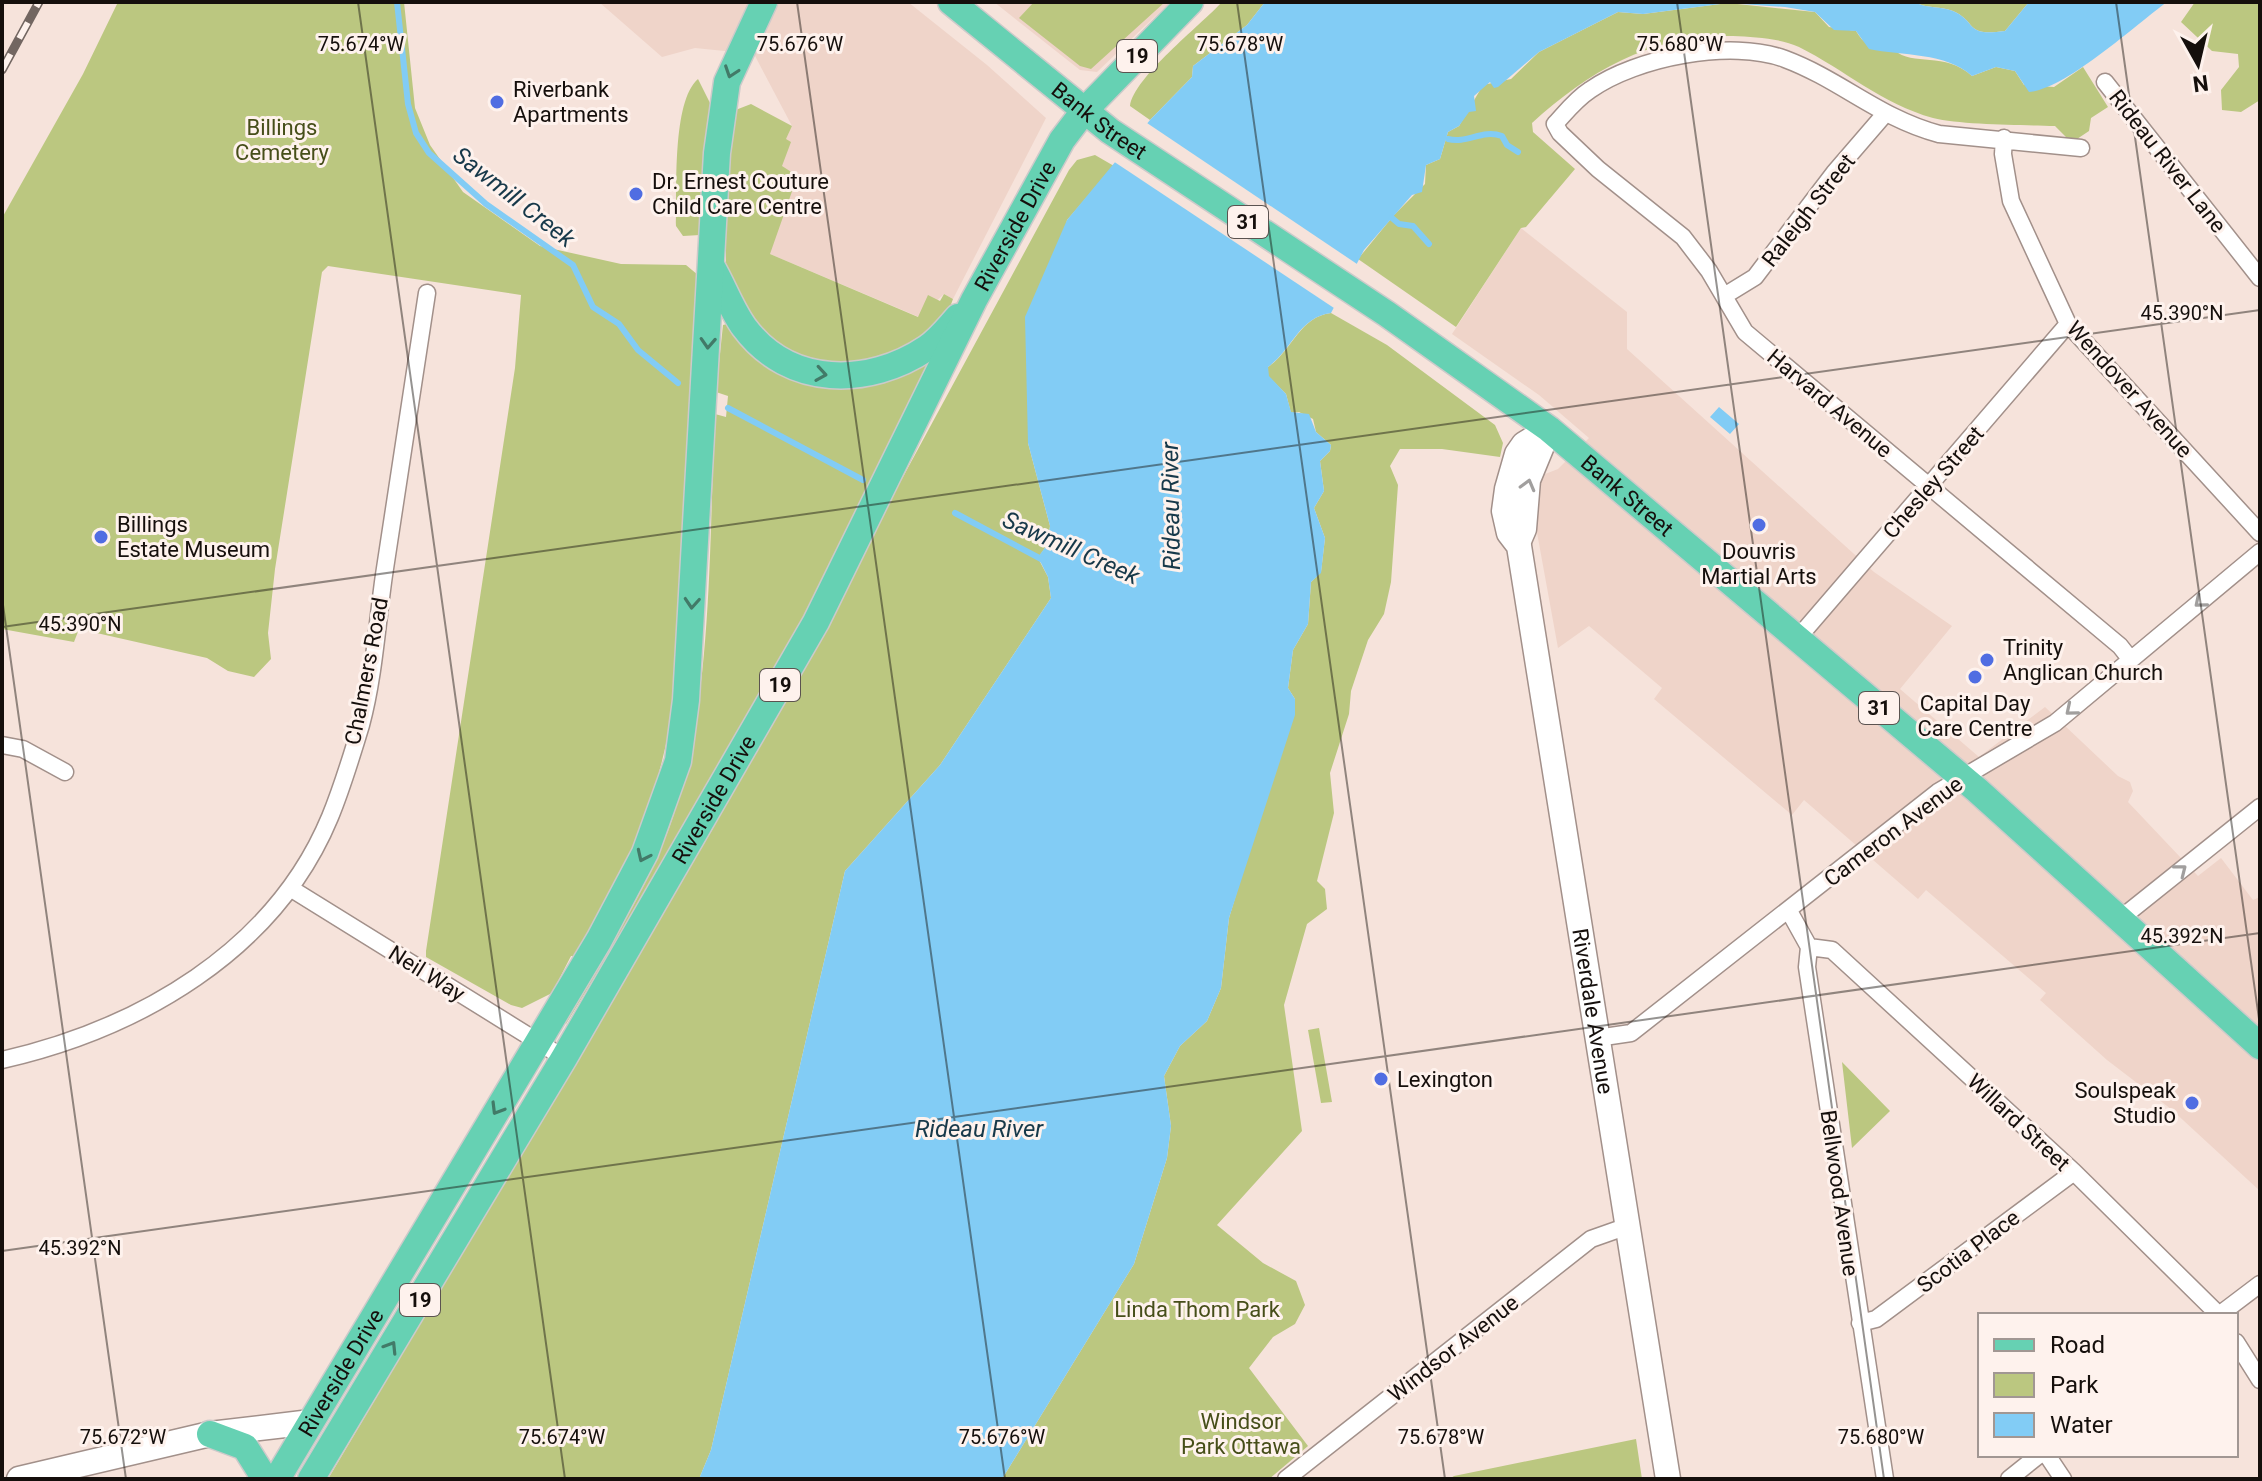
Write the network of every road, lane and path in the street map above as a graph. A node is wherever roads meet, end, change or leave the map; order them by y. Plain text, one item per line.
1 (764, 2) edge
2 (951, 2) edge
3 (1190, 2) edge
4 (2105, 82) dead end
5 (1084, 111) junction
6 (1884, 115) junction
7 (2004, 138) junction
8 (2081, 148) dead end
9 (712, 265) junction
10 (2260, 278) edge
11 (427, 293) dead end
12 (1724, 296) junction
13 (974, 300) junction
14 (2068, 324) junction
15 (1549, 429) junction
16 (1929, 488) junction
17 (2260, 533) edge
18 (2260, 552) edge
19 (1797, 639) junction
20 (2131, 660) junction
21 (2, 745) edge
22 (65, 772) dead end
23 (1961, 777) junction
24 (2260, 807) edge
25 (290, 888) junction
26 (1789, 911) junction
27 (2120, 919) junction
28 (1809, 947) junction
29 (1597, 1038) junction
30 (536, 1042) junction
31 (2259, 1043) edge
32 (564, 1058) junction
33 (2, 1060) edge
34 (2074, 1172) junction
35 (1625, 1227) junction
36 (2260, 1284) edge
37 (2217, 1313) edge
38 (2222, 1313) edge
39 (1860, 1323) junction
40 (2238, 1345) edge
41 (2260, 1380) edge
42 (311, 1422) junction
43 (210, 1434) junction
44 (336, 1436) junction
45 (2036, 1457) edge
46 (2048, 1457) edge
47 (19, 1479) edge
48 (265, 1479) edge
49 (277, 1479) edge
50 (311, 1479) edge
51 (1286, 1479) edge
52 (1668, 1479) edge
53 (1885, 1479) edge
54 (2009, 1479) edge
55 (2063, 1479) edge

1 -> 9 main road, Riverside Drive / 19
2 - 5 main road, Bank Street / 31
3 - 5 main road, Riverside Drive / 19
4 - 10 street, Rideau River Lane
5 - 13 main road, Riverside Drive / 19
5 - 15 main road, Bank Street / 31
6 - 7 street
6 - 12 street, Raleigh Street
6 - 12 street, Harvard Avenue
7 - 8 street
7 - 14 street, Wendover Avenue
9 -> 13 main road
9 -> 30 main road, Riverside Drive / 19
11 - 25 street, Chalmers Road
12 - 16 street, Harvard Avenue
13 - 32 main road, Riverside Drive / 19
14 - 16 street, Chesley Street
14 - 17 street, Wendover Avenue
15 - 19 main road, Bank Street / 31
15 - 29 street, Riverdale Avenue
16 - 19 street, Chesley Street
16 - 20 street, Harvard Avenue
18 -> 20 street, Cameron Avenue
19 - 23 main road, Bank Street / 31
20 -> 23 street, Cameron Avenue
21 - 22 street
23 - 26 street, Cameron Avenue
23 - 27 main road, Bank Street / 31
27 -> 24 street
25 - 30 street, Neil Way
25 - 33 street, Chalmers Road
26 - 28 street, Bellwood Avenue
26 - 29 street, Cameron Avenue
27 - 31 main road, Bank Street / 31
28 - 34 street, Willard Street
28 - 39 street, Bellwood Avenue
29 - 35 street, Riverdale Avenue
30 - 32 street, Neil Way
30 -> 42 main road, Riverside Drive / 19
44 -> 32 main road, Riverside Drive / 19
34 - 37 street, Willard Street
34 - 39 street, Scotia Place
35 - 51 street, Windsor Avenue
35 - 52 street, Riverdale Avenue
36 - 38 street
39 - 53 street, Bellwood Avenue
40 - 41 street
42 - 43 street
42 - 44 street
42 - 49 main road, Riverside Drive / 19
43 - 47 street
43 - 48 main road
44 - 50 main road, Riverside Drive / 19
45 - 54 street
46 - 55 street

